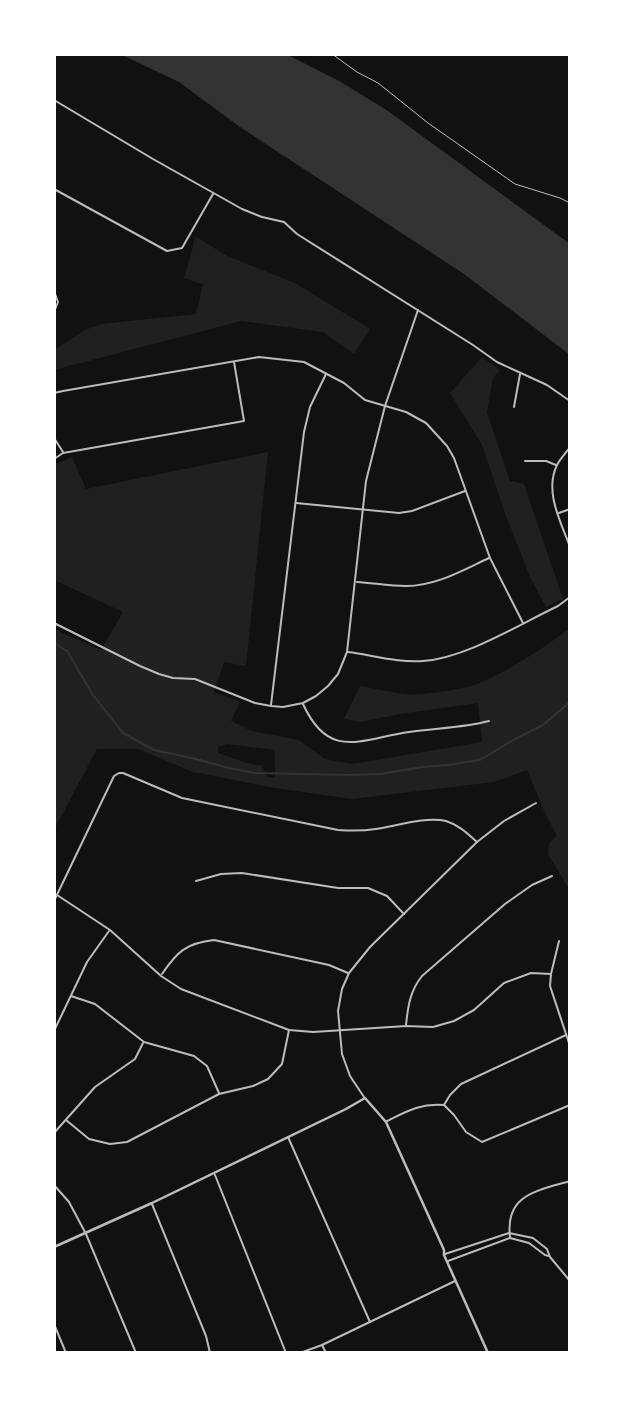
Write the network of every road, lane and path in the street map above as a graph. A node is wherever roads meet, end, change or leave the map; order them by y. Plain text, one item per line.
1 (332, 54) edge
2 (54, 100) edge
3 (54, 189) edge
4 (214, 193) junction
5 (570, 203) edge
6 (54, 291) edge
7 (418, 310) junction
8 (54, 312) edge
9 (234, 361) junction
10 (326, 373) junction
11 (520, 373) junction
12 (54, 393) edge
13 (570, 401) edge
14 (385, 406) junction
15 (514, 407) dead end
16 (54, 438) edge
17 (570, 447) edge
18 (63, 453) junction
19 (54, 459) edge
20 (525, 461) dead end
21 (557, 465) junction
22 (465, 490) junction
23 (295, 503) junction
24 (570, 509) edge
25 (363, 510) junction
26 (558, 513) junction
27 (570, 548) edge
28 (491, 558) junction
29 (356, 582) junction
30 (570, 597) edge
31 (54, 623) edge
32 (523, 623) junction
33 (347, 652) junction
34 (303, 703) junction
35 (271, 706) junction
36 (489, 721) dead end
37 (536, 803) dead end
38 (477, 842) junction
39 (552, 876) dead end
40 (196, 881) dead end
41 (57, 895) junction
42 (54, 901) edge
43 (404, 914) junction
44 (110, 930) junction
45 (559, 941) dead end
46 (349, 973) junction
47 (551, 974) junction
48 (161, 976) junction
49 (71, 996) junction
50 (406, 1027) junction
51 (289, 1030) junction
52 (54, 1031) edge
53 (339, 1031) junction
54 (566, 1035) junction
55 (144, 1042) junction
56 (570, 1046) edge
57 (219, 1094) junction
58 (365, 1098) junction
59 (444, 1105) junction
60 (570, 1105) edge
61 (66, 1120) junction
62 (386, 1122) junction
63 (54, 1133) edge
64 (287, 1136) junction
65 (214, 1172) junction
66 (570, 1181) edge
67 (54, 1185) edge
68 (152, 1203) junction
69 (509, 1233) junction
70 (86, 1234) junction
71 (510, 1238) junction
72 (54, 1248) edge
73 (444, 1255) junction
74 (550, 1256) junction
75 (447, 1261) junction
76 (455, 1280) junction
77 (570, 1280) edge
78 (370, 1322) junction
79 (54, 1324) edge
80 (322, 1345) junction
81 (66, 1353) edge
82 (136, 1353) edge
83 (210, 1353) edge
84 (286, 1353) edge
85 (300, 1353) edge
86 (326, 1353) edge
87 (488, 1353) edge

1 - 5 lane
2 - 4 street
3 - 4 street
4 - 7 street
6 - 8 street
7 - 11 street
7 - 14 street
9 - 10 street
9 - 12 street
9 - 18 street
10 - 14 street
10 - 23 street
11 - 13 street
11 - 15 street
14 - 22 street
14 - 25 street
16 - 18 street
17 - 21 street
18 - 19 street
20 - 21 street
21 - 26 street
22 - 25 street
22 - 28 street
23 - 25 street
23 - 35 street
24 - 26 street
25 - 29 street
26 - 27 street
28 - 29 street
28 - 32 street
29 - 33 street
30 - 32 street
31 - 35 street
32 - 33 street
33 - 34 street
34 - 35 street
34 - 36 street
37 - 38 street
38 - 41 street
38 - 43 street
39 - 50 street
40 - 43 street
41 - 42 street
41 - 44 street
43 - 46 street
44 - 48 street
44 - 49 street
45 - 47 street
46 - 48 street
46 - 53 street
47 - 50 street
47 - 54 street
48 - 51 street
49 - 52 street
49 - 55 street
50 - 53 street
51 - 53 street
51 - 57 street
53 - 58 street
54 - 56 street
54 - 59 street
55 - 57 street
55 - 61 street
57 - 61 street
58 - 62 street
58 - 64 street
59 - 60 street
59 - 62 street
61 - 63 street
62 - 73 street
64 - 65 street
64 - 78 street
65 - 68 street
65 - 84 street
66 - 69 street
67 - 70 street
68 - 70 street
68 - 83 street
69 - 71 street
69 - 73 street
69 - 74 street
70 - 72 street
70 - 82 street
71 - 74 street
71 - 75 street
73 - 75 street
74 - 77 street
75 - 76 street
76 - 78 street
76 - 87 street
78 - 80 street
79 - 81 street
80 - 85 street
80 - 86 street

